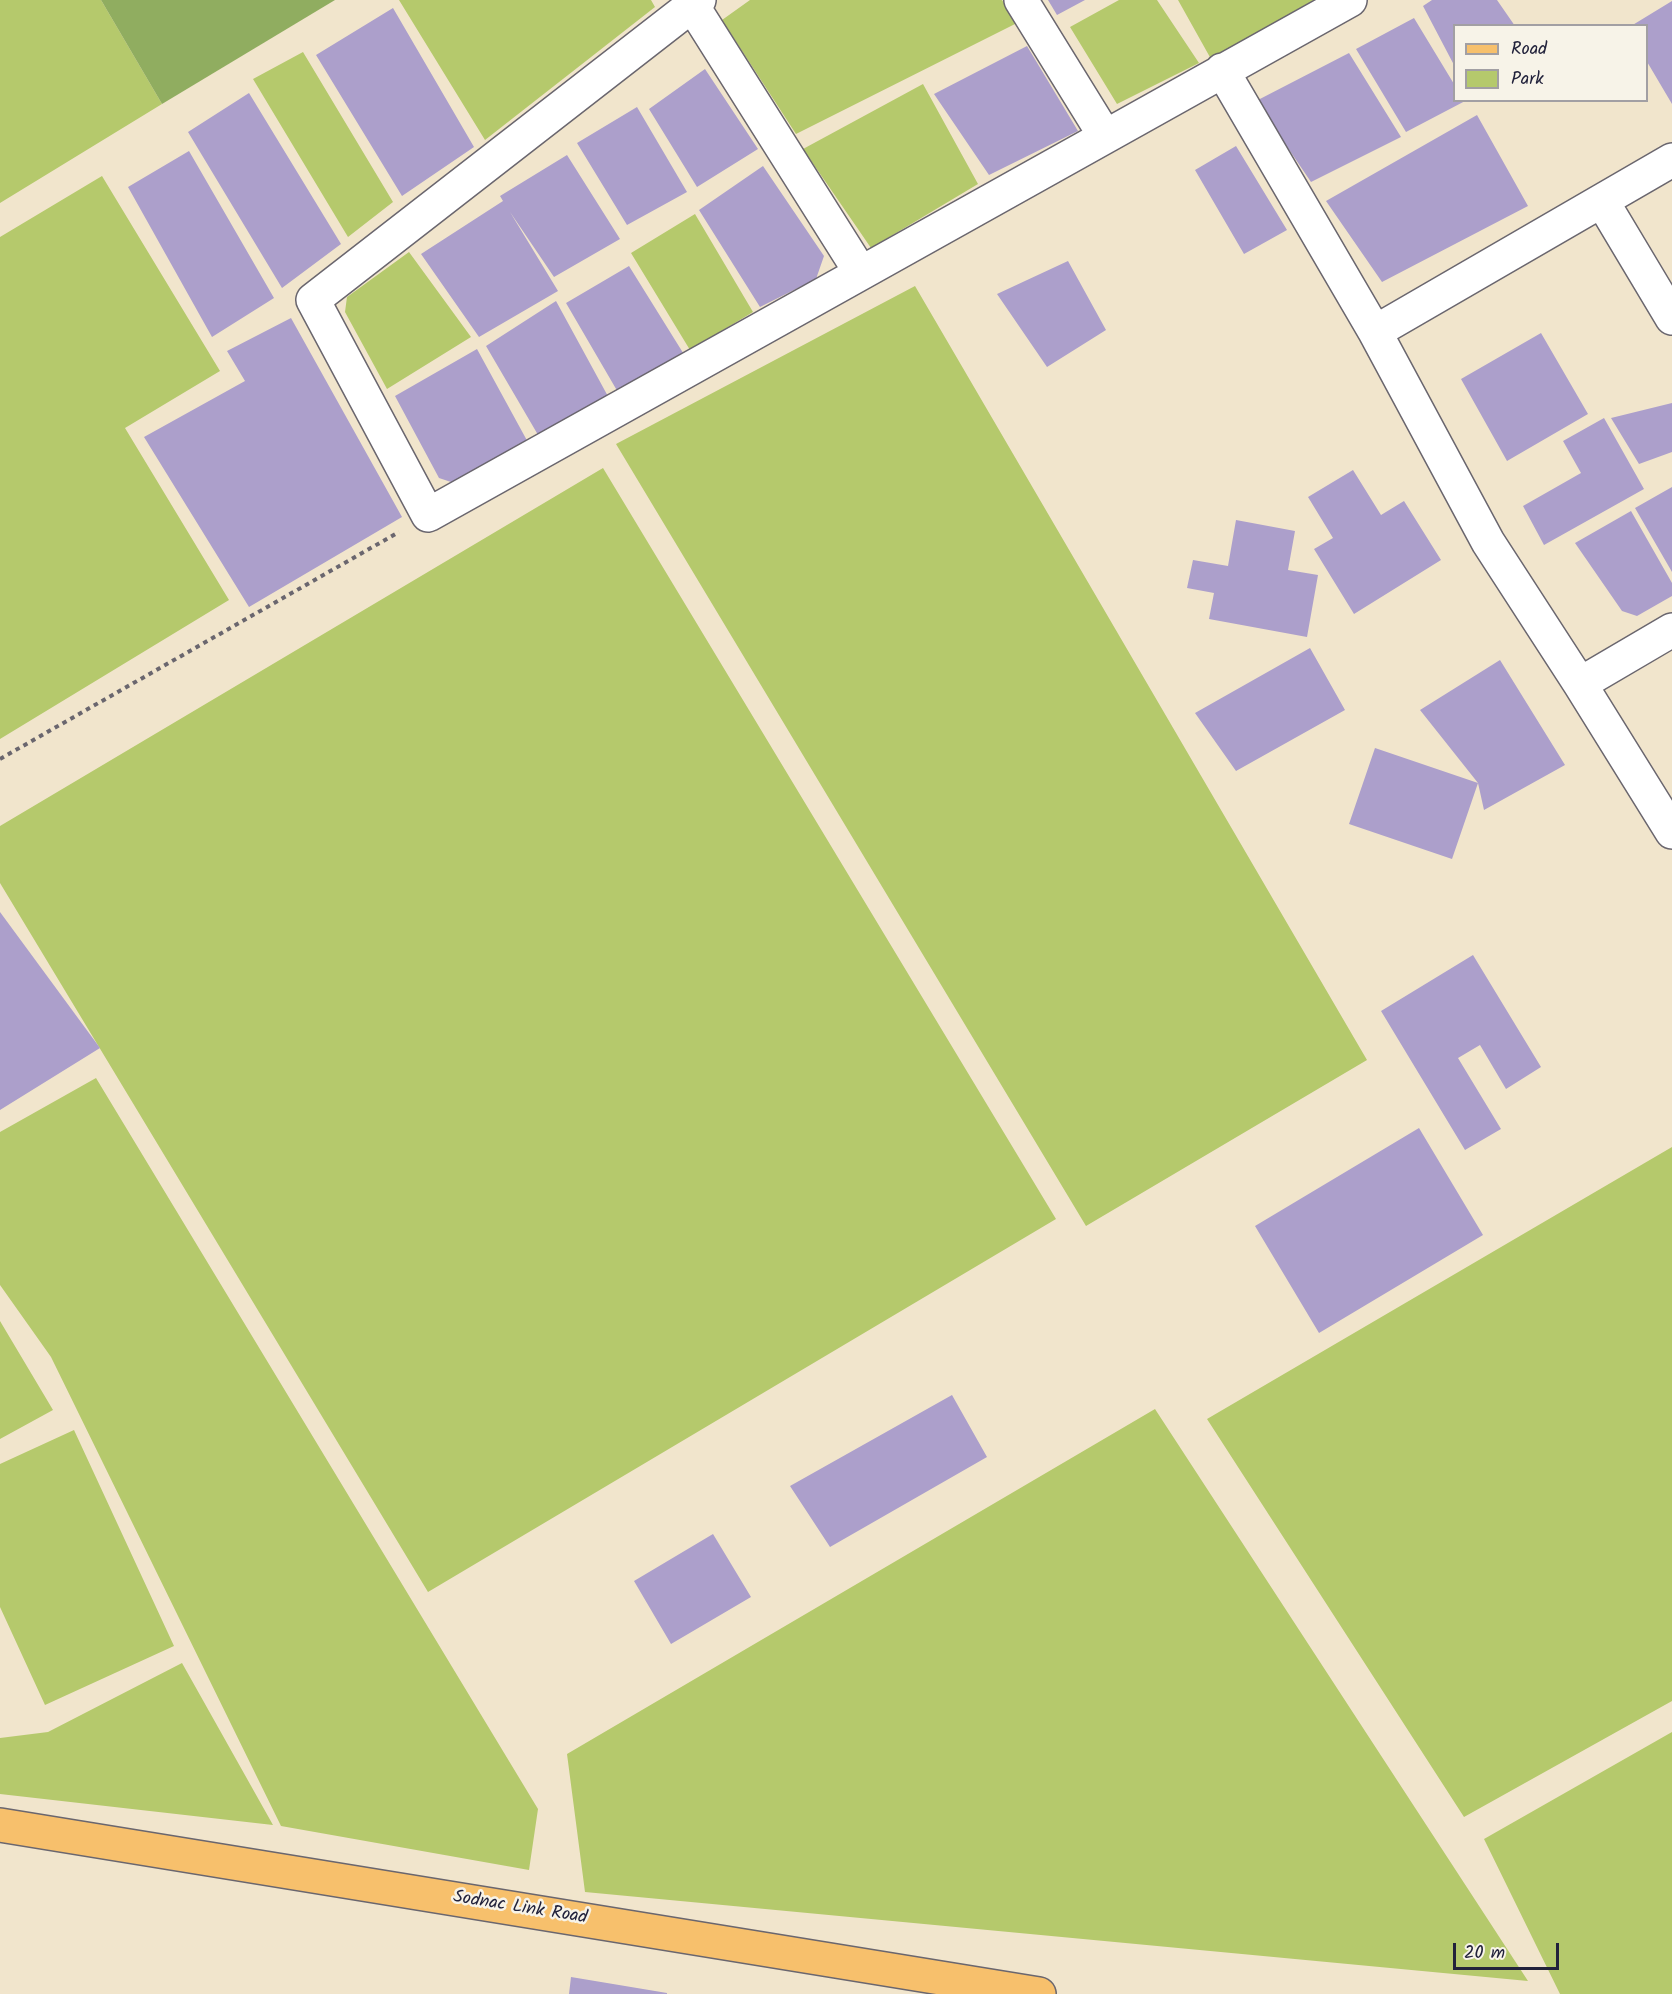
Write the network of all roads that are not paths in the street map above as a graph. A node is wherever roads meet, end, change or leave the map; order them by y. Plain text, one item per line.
1 (1022, 0) edge
2 (1350, 0) edge
3 (695, 3) edge
4 (1222, 70) junction
5 (1105, 136) junction
6 (1672, 160) edge
7 (1602, 201) junction
8 (861, 273) junction
9 (1672, 318) edge
10 (1375, 332) junction
11 (1672, 630) edge
12 (1580, 684) junction
13 (1672, 832) edge
14 (0, 1825) edge
15 (1039, 1994) edge

1 - 5 street
2 - 4 street
3 - 8 street
3 - 8 street
4 - 5 street
4 - 10 street
5 - 8 street
6 - 7 street
7 - 9 street
7 - 10 street
10 - 12 street
11 - 12 street
12 - 13 street
14 - 15 main road, Sodnac Link Road

